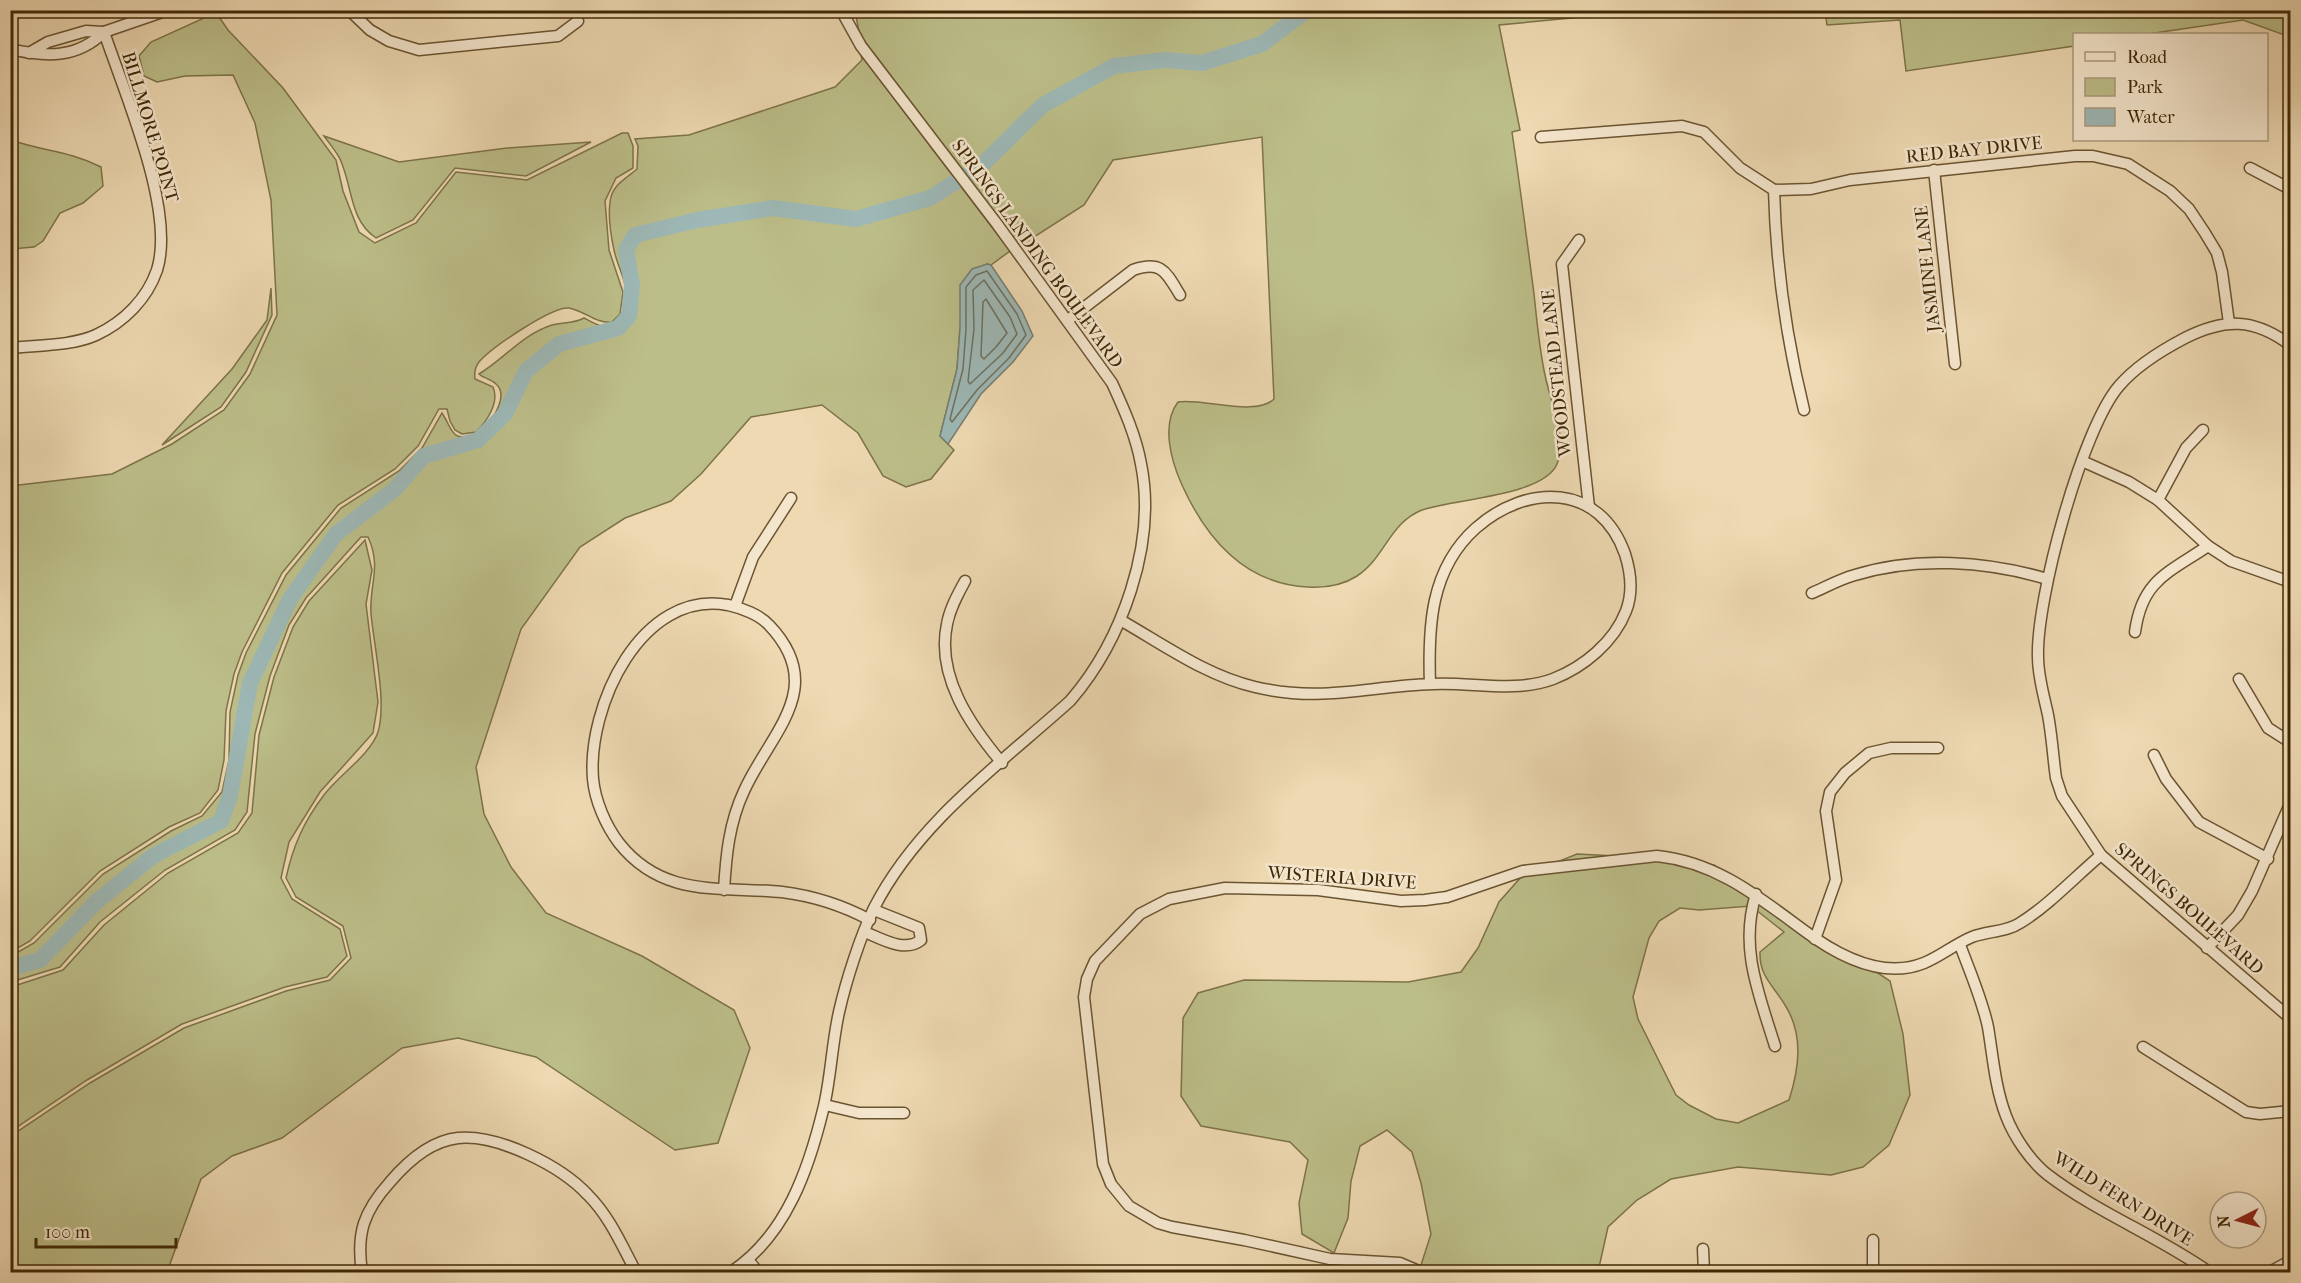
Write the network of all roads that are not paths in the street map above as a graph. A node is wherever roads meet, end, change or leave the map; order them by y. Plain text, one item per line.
1 (168, 10) edge
2 (349, 10) edge
3 (841, 10) edge
4 (578, 21) dead end
5 (104, 32) junction
6 (10, 49) edge
7 (1541, 137) dead end
8 (2250, 168) dead end
9 (1934, 170) junction
10 (2290, 189) edge
11 (1774, 190) junction
12 (1579, 240) dead end
13 (1180, 295) dead end
14 (1068, 320) junction
15 (2229, 323) junction
16 (2290, 345) edge
17 (10, 348) edge
18 (1955, 364) dead end
19 (1804, 410) dead end
20 (2203, 430) dead end
21 (2082, 461) junction
22 (791, 498) dead end
23 (2158, 500) junction
24 (1589, 507) junction
25 (2208, 546) junction
26 (2047, 579) junction
27 (965, 580) dead end
28 (2290, 582) edge
29 (1812, 593) dead end
30 (735, 606) junction
31 (1122, 621) junction
32 (2135, 632) dead end
33 (2239, 680) dead end
34 (1430, 684) junction
35 (2290, 742) edge
36 (1938, 748) dead end
37 (2154, 755) dead end
38 (1002, 763) junction
39 (2290, 804) edge
40 (2101, 855) junction
41 (2268, 859) junction
42 (724, 890) junction
43 (1756, 894) junction
44 (872, 915) junction
45 (865, 932) junction
46 (1815, 939) junction
47 (1960, 945) junction
48 (2207, 948) junction
49 (2290, 1018) edge
50 (1775, 1046) dead end
51 (2143, 1047) dead end
52 (825, 1105) junction
53 (2290, 1111) edge
54 (904, 1113) dead end
55 (1873, 1240) dead end
56 (1704, 1249) dead end
57 (749, 1261) junction
58 (2290, 1261) edge
59 (362, 1272) edge
60 (636, 1272) edge
61 (731, 1272) edge
62 (758, 1272) edge
63 (1420, 1272) edge
64 (1704, 1272) edge
65 (1873, 1272) edge
66 (2208, 1272) edge
67 (2270, 1272) edge

1 - 5 street
2 - 4 street
3 - 14 street, SPRINGS LANDING BOULEVARD
5 - 6 street
5 - 17 street, BILLMORE POINT
7 - 11 street
8 - 10 street
9 - 11 street, RED BAY DRIVE
9 - 15 street, RED BAY DRIVE
9 - 18 street, JASMINE LANE
11 - 19 street
12 - 24 street, WOODSTEAD LANE
13 - 14 street
14 - 31 street, SPRINGS LANDING BOULEVARD
15 - 16 street, SPRINGS BOULEVARD
15 - 21 street, SPRINGS BOULEVARD
20 - 23 street
21 - 23 street
21 - 26 street, SPRINGS BOULEVARD
22 - 30 street
23 - 25 street
24 - 34 street
24 - 34 street
25 - 28 street
25 - 32 street
26 - 29 street
26 - 40 street, SPRINGS BOULEVARD
27 - 38 street
30 - 42 street
30 - 42 street
31 - 34 street
31 - 38 street, SPRINGS LANDING BOULEVARD
33 - 35 street
36 - 46 street
37 - 41 street
38 - 44 street, SPRINGS LANDING BOULEVARD
39 - 41 street
40 - 47 street, WISTERIA DRIVE
40 - 48 street, SPRINGS BOULEVARD
41 - 48 street
42 - 44 street
43 - 46 street, WISTERIA DRIVE
43 - 50 street
43 - 63 street, WISTERIA DRIVE
44 - 45 street, SPRINGS LANDING BOULEVARD
44 - 45 street
45 - 52 street, SPRINGS LANDING BOULEVARD
46 - 47 street, WISTERIA DRIVE
47 - 66 street, WILD FERN DRIVE
48 - 49 street, SPRINGS BOULEVARD
51 - 53 street
52 - 54 street
52 - 57 street, SPRINGS LANDING BOULEVARD
55 - 65 street
56 - 64 street
57 - 61 street, SPRINGS LANDING BOULEVARD
57 - 62 street
58 - 67 street
59 - 60 street

